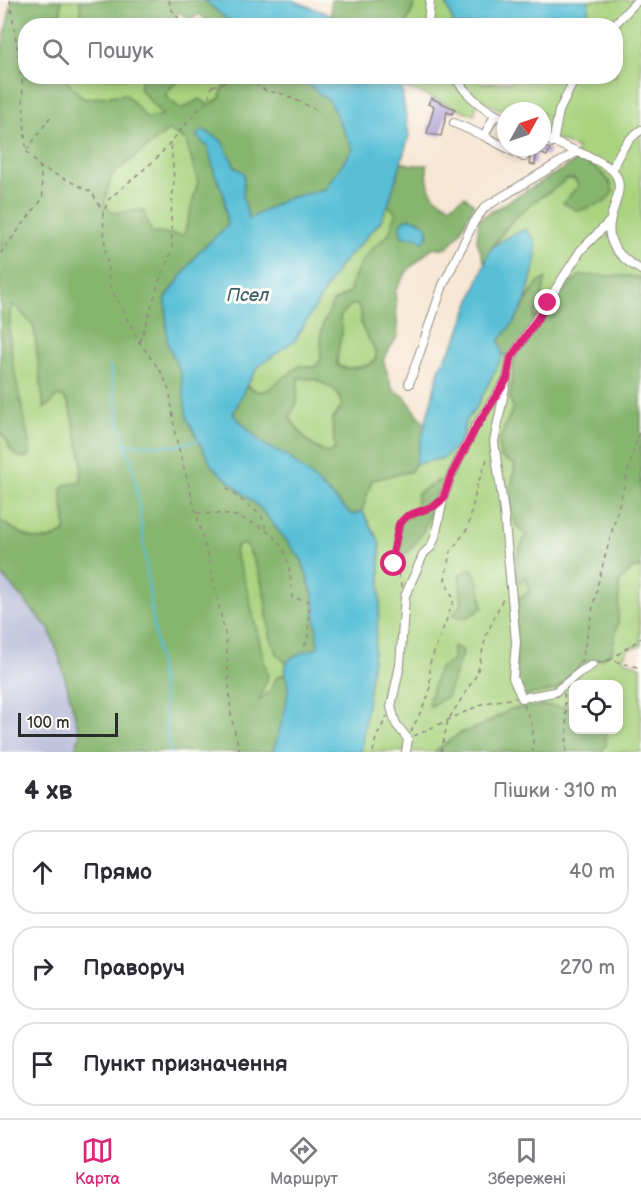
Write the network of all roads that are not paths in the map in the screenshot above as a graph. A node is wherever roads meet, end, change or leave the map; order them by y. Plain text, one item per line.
1 (430, 0) edge
2 (638, 0) edge
3 (429, 18) edge
4 (621, 18) edge
5 (460, 84) edge
6 (572, 84) edge
7 (495, 115) joint
8 (454, 123) dead end
9 (641, 130) edge
10 (484, 136) junction
11 (553, 143) joint
12 (575, 153) junction
13 (524, 157) dead end
14 (612, 170) junction
15 (609, 222) junction
16 (641, 270) edge
17 (507, 379) junction
18 (409, 384) dead end
19 (592, 665) road end
20 (406, 752) edge

1 - 3 street
2 - 4 street
5 - 7 street
6 - 11 street
7 - 10 street
8 - 10 street
9 - 14 street
10 - 13 street
11 - 12 street
12 - 14 street
12 - 18 street
14 - 15 street
15 - 16 street
15 - 17 street
17 - 19 street
17 - 20 street

